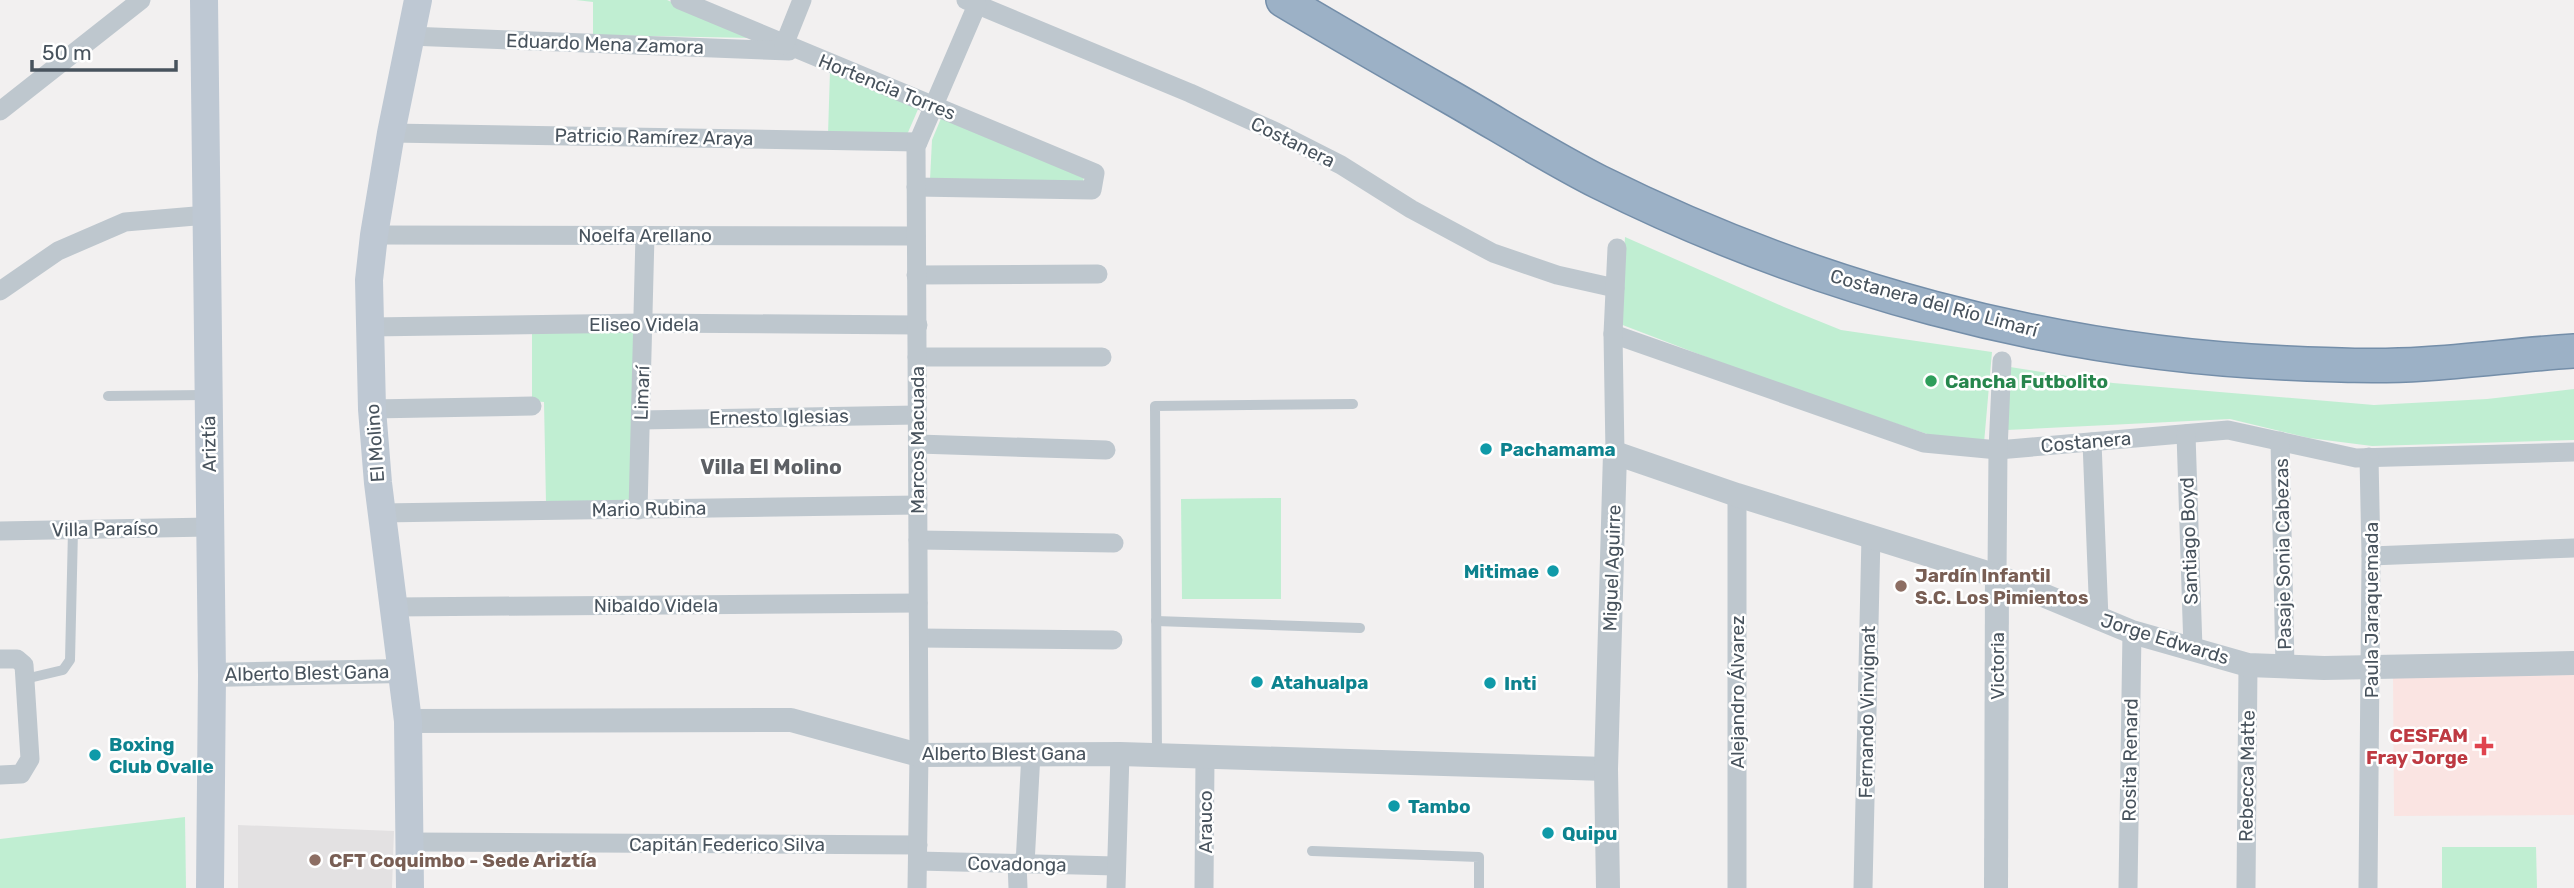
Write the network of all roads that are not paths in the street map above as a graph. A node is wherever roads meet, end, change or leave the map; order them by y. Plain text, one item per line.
1 (141, 0) edge
2 (204, 0) edge
3 (418, 0) edge
4 (680, 0) edge
5 (802, 0) edge
6 (1268, 0) edge
7 (1283, 0) edge
8 (971, 2) edge
9 (409, 36) junction
10 (1348, 39) junction
11 (792, 48) junction
12 (934, 105) junction
13 (0, 111) edge
14 (391, 133) junction
15 (918, 142) junction
16 (916, 187) junction
17 (207, 215) junction
18 (373, 235) junction
19 (645, 235) junction
20 (916, 236) junction
21 (1617, 248) dead end
22 (1098, 274) dead end
23 (916, 275) junction
24 (1615, 288) junction
25 (0, 291) edge
26 (644, 323) junction
27 (918, 325) junction
28 (370, 327) junction
29 (1613, 334) junction
30 (2574, 351) edge
31 (917, 357) junction
32 (1102, 357) dead end
33 (2003, 361) dead end
34 (209, 395) junction
35 (108, 396) dead end
36 (1353, 404) dead end
37 (533, 406) dead end
38 (372, 409) junction
39 (917, 415) junction
40 (640, 420) junction
41 (2186, 434) junction
42 (2280, 441) junction
43 (2092, 442) junction
44 (918, 443) junction
45 (1106, 450) dead end
46 (1998, 450) junction
47 (2574, 452) edge
48 (1615, 453) junction
49 (2370, 457) junction
50 (1737, 495) junction
51 (918, 505) junction
52 (638, 510) junction
53 (381, 513) junction
54 (209, 527) junction
55 (73, 530) junction
56 (0, 531) edge
57 (1871, 536) junction
58 (918, 540) junction
59 (1114, 542) dead end
60 (2574, 548) edge
61 (2371, 556) junction
62 (1997, 576) junction
63 (918, 603) junction
64 (395, 607) junction
65 (2099, 619) junction
66 (1156, 621) junction
67 (1360, 628) dead end
68 (2132, 632) junction
69 (919, 638) junction
70 (1113, 640) dead end
71 (2193, 649) junction
72 (0, 659) edge
73 (2574, 663) edge
74 (2248, 665) junction
75 (2285, 666) junction
76 (2371, 667) junction
77 (402, 671) junction
78 (212, 675) junction
79 (25, 679) junction
80 (408, 721) junction
81 (1031, 753) junction
82 (1120, 754) junction
83 (919, 755) junction
84 (1157, 755) junction
85 (1205, 757) junction
86 (1606, 769) junction
87 (0, 775) edge
88 (411, 842) junction
89 (1312, 851) dead end
90 (918, 853) junction
91 (1021, 864) junction
92 (1116, 866) junction
93 (210, 888) edge
94 (410, 888) edge
95 (917, 888) edge
96 (1018, 888) edge
97 (1116, 888) edge
98 (1204, 888) edge
99 (1479, 888) edge
100 (1608, 888) edge
101 (1737, 888) edge
102 (1863, 888) edge
103 (1996, 888) edge
104 (2127, 888) edge
105 (2246, 888) edge
106 (2368, 888) edge

1 - 13 street
2 - 17 main road, Ariztía
3 - 9 main road, El Molino
4 - 11 street, Hortencia Torres
5 - 11 street
6 - 10 highway, Costanera del Río Limarí
7 - 10 highway, Costanera del Río Limarí
8 - 12 street, Marcos Macuada
8 - 24 street, Costanera
9 - 11 street, Eduardo Mena Zamora
9 - 14 main road, El Molino
10 - 30 highway, Costanera del Río Limarí
11 - 12 street, Hortencia Torres
12 - 15 street, Marcos Macuada
12 - 16 street, Hortencia Torres
14 - 15 street, Patricio Ramírez Araya
14 - 18 main road, El Molino
15 - 16 street, Marcos Macuada
16 - 20 street, Marcos Macuada
17 - 25 street
17 - 34 main road, Ariztía
18 - 19 street, Noelfa Arellano
18 - 28 main road, El Molino
19 - 20 street, Noelfa Arellano
19 - 26 street, Limarí
20 - 23 street, Marcos Macuada
21 - 24 street, Miguel Aguirre
22 - 23 street
23 - 27 street, Marcos Macuada
24 - 29 street, Miguel Aguirre
26 - 27 street, Eliseo Videla
26 - 28 street, Eliseo Videla
26 - 40 street, Limarí
27 - 31 street, Marcos Macuada
28 - 38 main road, El Molino
29 - 46 street, Costanera
29 - 48 street, Miguel Aguirre
31 - 32 street
31 - 39 street, Marcos Macuada
33 - 46 street, Victoria
34 - 35 lane
34 - 54 main road, Ariztía
36 - 66 lane
37 - 38 street
38 - 53 main road, El Molino
39 - 40 street, Ernesto Iglesias
39 - 44 street, Marcos Macuada
40 - 52 street, Limarí
41 - 42 street, Costanera
41 - 43 street, Costanera
41 - 71 street, Santiago Boyd
42 - 49 street, Costanera
42 - 75 street, Pasaje Sonia Cabezas
43 - 46 street, Costanera
43 - 65 street
44 - 45 street
44 - 51 street, Marcos Macuada
46 - 62 street, Victoria
47 - 49 street, Costanera
48 - 50 street, Jorge Edwards
48 - 86 street, Miguel Aguirre
49 - 61 street, Paula Jaraquemada
50 - 57 street, Jorge Edwards
50 - 101 street, Alejandro Álvarez
51 - 52 street, Mario Rubina
51 - 58 street, Marcos Macuada
52 - 53 street, Mario Rubina
53 - 64 main road, El Molino
54 - 55 street, Villa Paraíso
54 - 78 main road, Ariztía
55 - 56 street, Villa Paraíso
55 - 79 lane
57 - 62 street, Jorge Edwards
57 - 102 street, Fernando Vinvignat
58 - 59 street
58 - 63 street, Marcos Macuada
60 - 61 street
61 - 76 street, Paula Jaraquemada
62 - 65 street, Jorge Edwards
62 - 103 street, Victoria
63 - 64 street, Nibaldo Videla
63 - 69 street, Marcos Macuada
64 - 77 main road, El Molino
65 - 68 street, Jorge Edwards
66 - 67 lane
66 - 84 lane
68 - 71 street, Jorge Edwards
68 - 104 street, Rosita Renard
69 - 70 street
69 - 83 street, Marcos Macuada
71 - 74 street, Jorge Edwards
72 - 79 street
73 - 76 street, Jorge Edwards
74 - 75 street, Jorge Edwards
74 - 105 street, Rebecca Matte
75 - 76 street, Jorge Edwards
76 - 106 street, Paula Jaraquemada
77 - 78 street, Alberto Blest Gana
77 - 80 main road, El Molino
78 - 93 main road, Ariztía
79 - 87 street
80 - 83 street, Alberto Blest Gana
80 - 88 main road, El Molino
81 - 82 street, Alberto Blest Gana
81 - 83 street, Alberto Blest Gana
81 - 91 street
82 - 84 street, Alberto Blest Gana
82 - 92 street
83 - 90 street, Marcos Macuada
84 - 85 street, Alberto Blest Gana
85 - 86 street, Alberto Blest Gana
85 - 98 street, Arauco
86 - 100 street, Miguel Aguirre
88 - 90 street, Capitán Federico Silva
88 - 94 main road, El Molino
89 - 99 lane
90 - 91 street, Covadonga
90 - 95 street, Marcos Macuada
91 - 92 street, Covadonga
91 - 96 street
92 - 97 street

